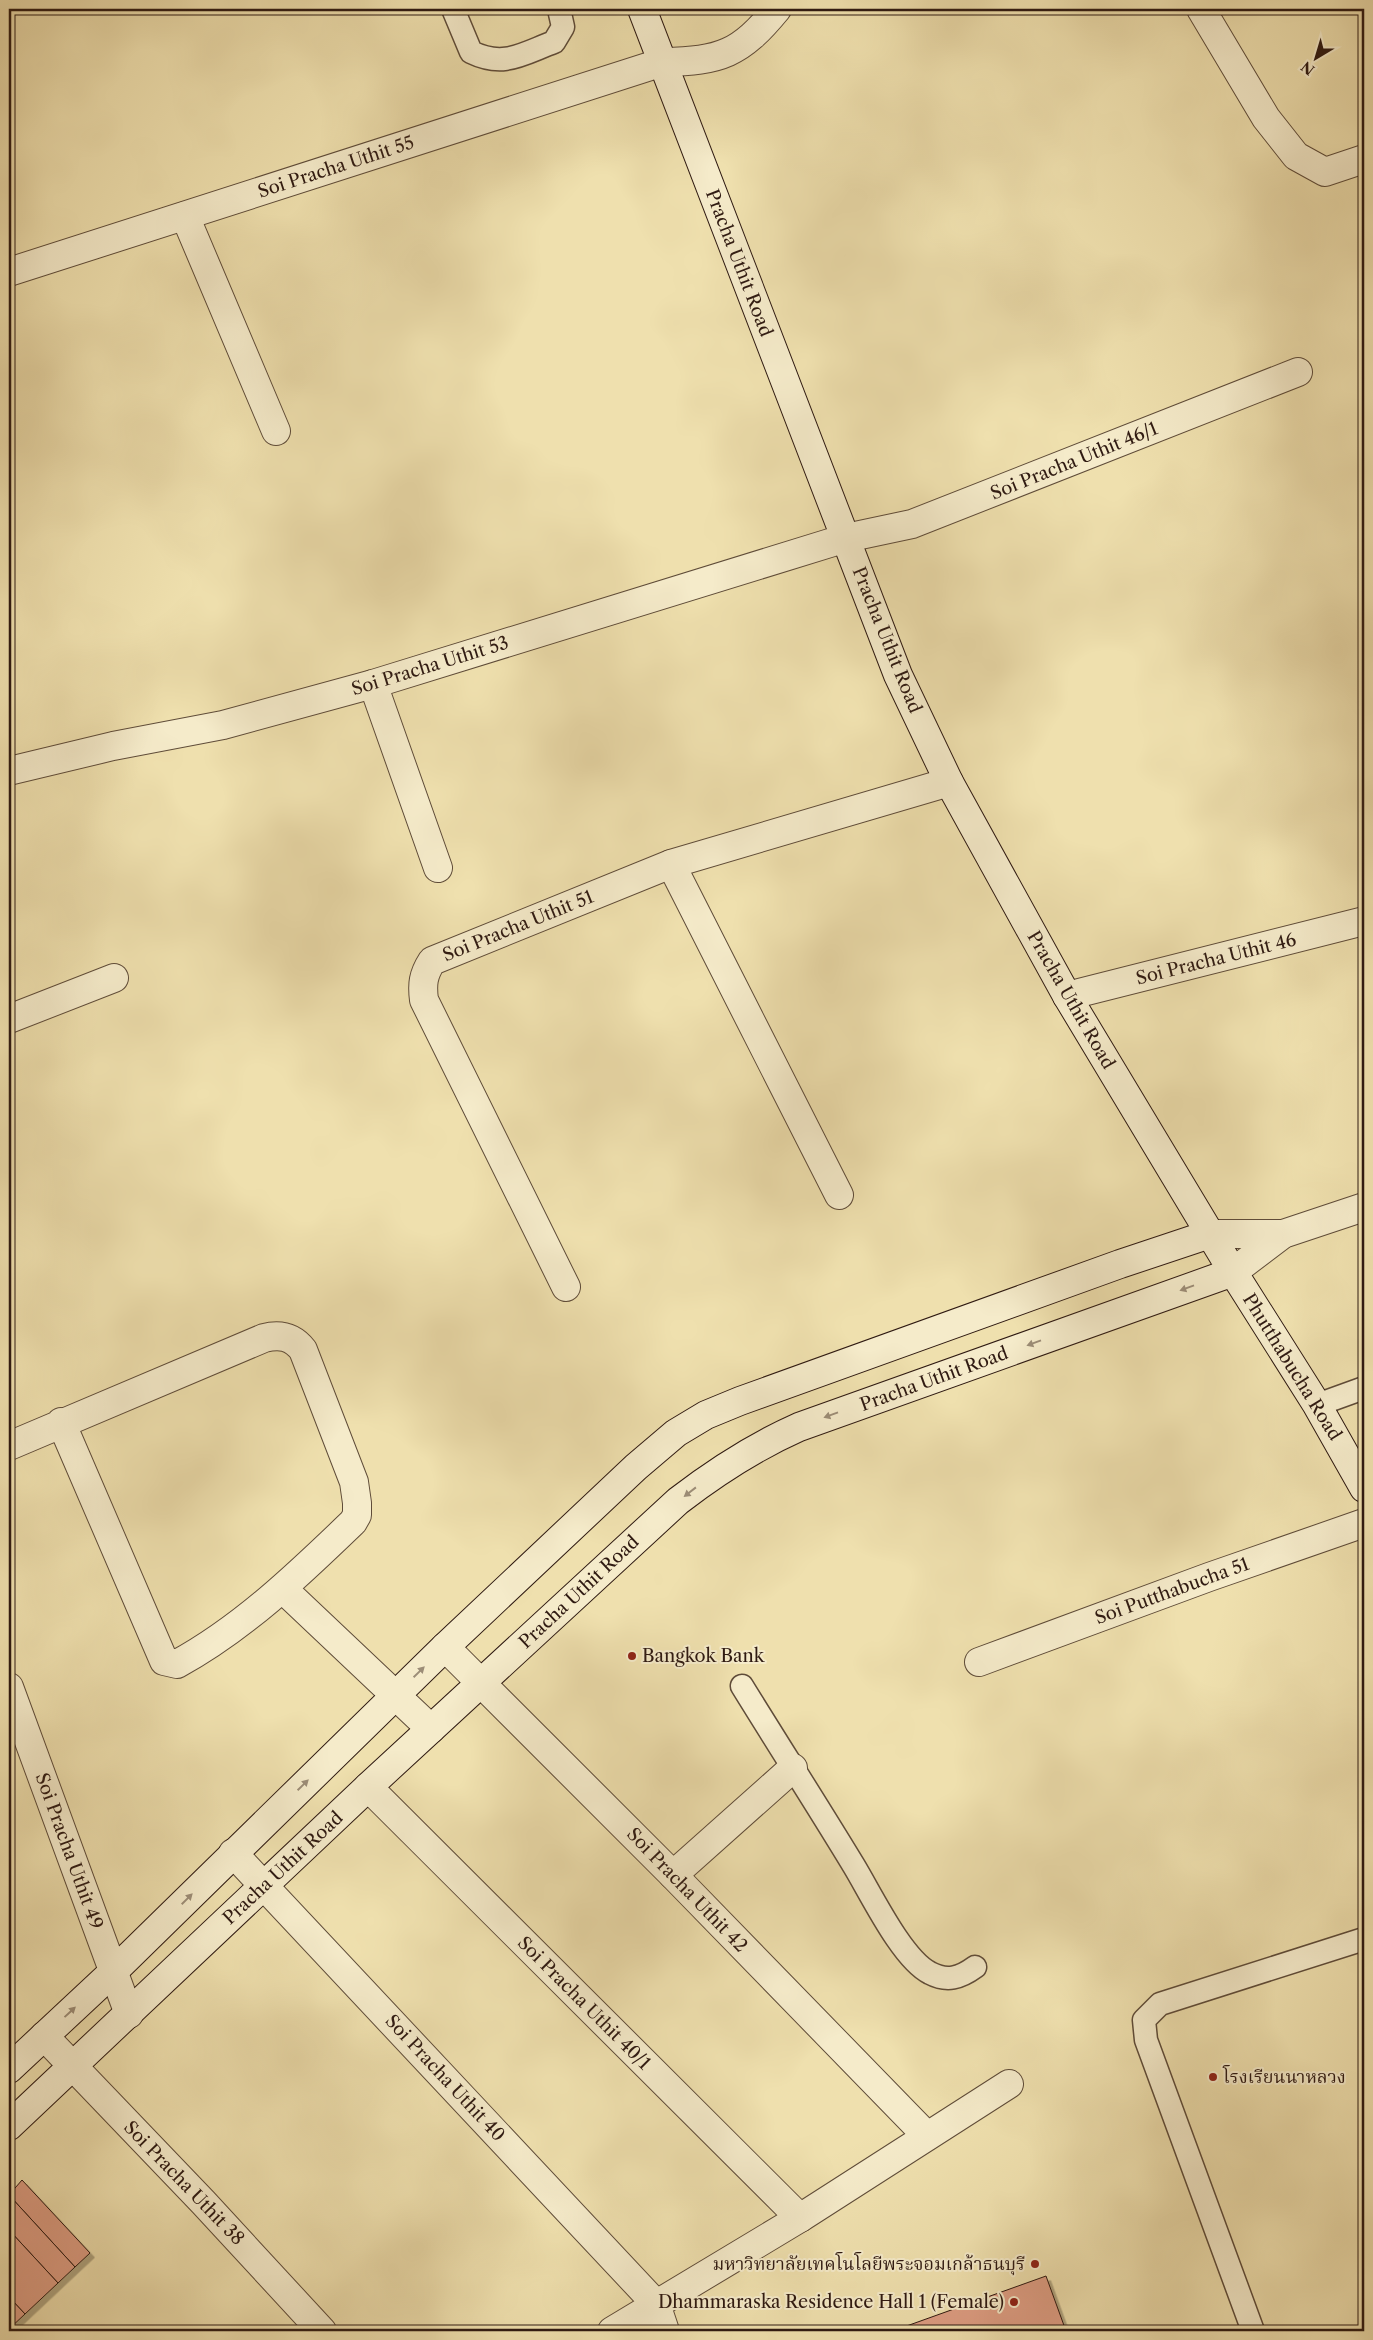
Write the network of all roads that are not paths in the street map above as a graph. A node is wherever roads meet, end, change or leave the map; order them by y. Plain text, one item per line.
1 (453, 9) edge
2 (559, 9) edge
3 (642, 9) edge
4 (777, 9) edge
5 (1201, 9) edge
6 (663, 62) junction
7 (1364, 159) edge
8 (185, 216) junction
9 (9, 272) edge
10 (1298, 372) dead end
11 (276, 431) dead end
12 (846, 538) junction
13 (373, 684) junction
14 (9, 771) edge
15 (949, 782) junction
16 (671, 864) junction
17 (438, 868) dead end
18 (1364, 921) edge
19 (114, 978) dead end
20 (1067, 996) junction
21 (9, 1019) edge
22 (839, 1195) dead end
23 (1364, 1207) edge
24 (1210, 1234) junction
25 (1283, 1234) junction
26 (1233, 1272) junction
27 (566, 1287) dead end
28 (1364, 1388) edge
29 (1317, 1405) junction
30 (61, 1422) junction
31 (9, 1446) edge
32 (1364, 1488) edge
33 (1364, 1523) edge
34 (282, 1589) junction
35 (444, 1647) junction
36 (980, 1662) dead end
37 (482, 1682) junction
38 (742, 1686) dead end
39 (9, 1689) edge
40 (394, 1696) junction
41 (431, 1729) junction
42 (794, 1768) junction
43 (368, 1787) junction
44 (234, 1853) junction
45 (673, 1875) junction
46 (264, 1885) junction
47 (1364, 1938) edge
48 (975, 1968) dead end
49 (114, 1970) junction
50 (129, 2014) junction
51 (44, 2036) junction
52 (73, 2067) junction
53 (9, 2069) edge
54 (1009, 2084) dead end
55 (9, 2126) edge
56 (927, 2136) junction
57 (800, 2218) junction
58 (656, 2304) junction
59 (322, 2331) edge
60 (612, 2331) edge
61 (666, 2331) edge
62 (1253, 2331) edge

1 - 2 lane
3 - 6 street, Pracha Uthit Road
4 - 6 street, Soi Pracha Uthit 55
5 - 7 street
6 - 8 street, Soi Pracha Uthit 55
6 - 12 street, Pracha Uthit Road
8 - 9 street, Soi Pracha Uthit 55
8 - 11 street
10 - 12 street, Soi Pracha Uthit 46/1
12 - 13 street, Soi Pracha Uthit 53
12 - 15 street, Pracha Uthit Road
13 - 14 street, Soi Pracha Uthit 53
13 - 17 street
15 - 16 street, Soi Pracha Uthit 51
15 - 20 street, Pracha Uthit Road
16 - 22 street
16 - 27 street, Soi Pracha Uthit 51
18 - 20 street, Soi Pracha Uthit 46
19 - 21 street
20 - 24 street, Pracha Uthit Road
23 - 25 street
24 - 25 street
24 - 26 street, Pracha Uthit Road
24 - 35 street
25 - 26 street
26 - 29 street, Phutthabucha Road
26 -> 37 street, Pracha Uthit Road
28 - 29 lane
29 - 32 street, Phutthabucha Road
30 - 31 street
30 - 34 street
30 - 34 street
33 - 36 street, Soi Putthabucha 51
34 - 40 street
35 - 37 street, Soi Pracha Uthit 42
40 -> 35 street
37 - 41 street, Pracha Uthit Road
37 - 45 street, Soi Pracha Uthit 42
38 - 42 lane
39 - 49 street, Soi Pracha Uthit 49
40 - 41 street
44 -> 40 street
41 - 43 street, Pracha Uthit Road
42 - 45 street
42 - 48 lane
43 - 46 street, Pracha Uthit Road
43 - 57 street, Soi Pracha Uthit 40/1
44 - 46 street, Soi Pracha Uthit 40
49 -> 44 street
45 - 56 street, Soi Pracha Uthit 42
46 - 50 street, Pracha Uthit Road
46 - 58 street, Soi Pracha Uthit 40
47 - 62 lane
49 - 50 street, Soi Pracha Uthit 49
51 -> 49 street
50 - 52 street, Pracha Uthit Road
51 - 52 street, Soi Pracha Uthit 38
51 - 53 street
52 - 55 street, Pracha Uthit Road
52 - 59 street, Soi Pracha Uthit 38
54 - 56 street
56 - 57 street
57 - 58 street
58 - 60 street
58 - 61 street

